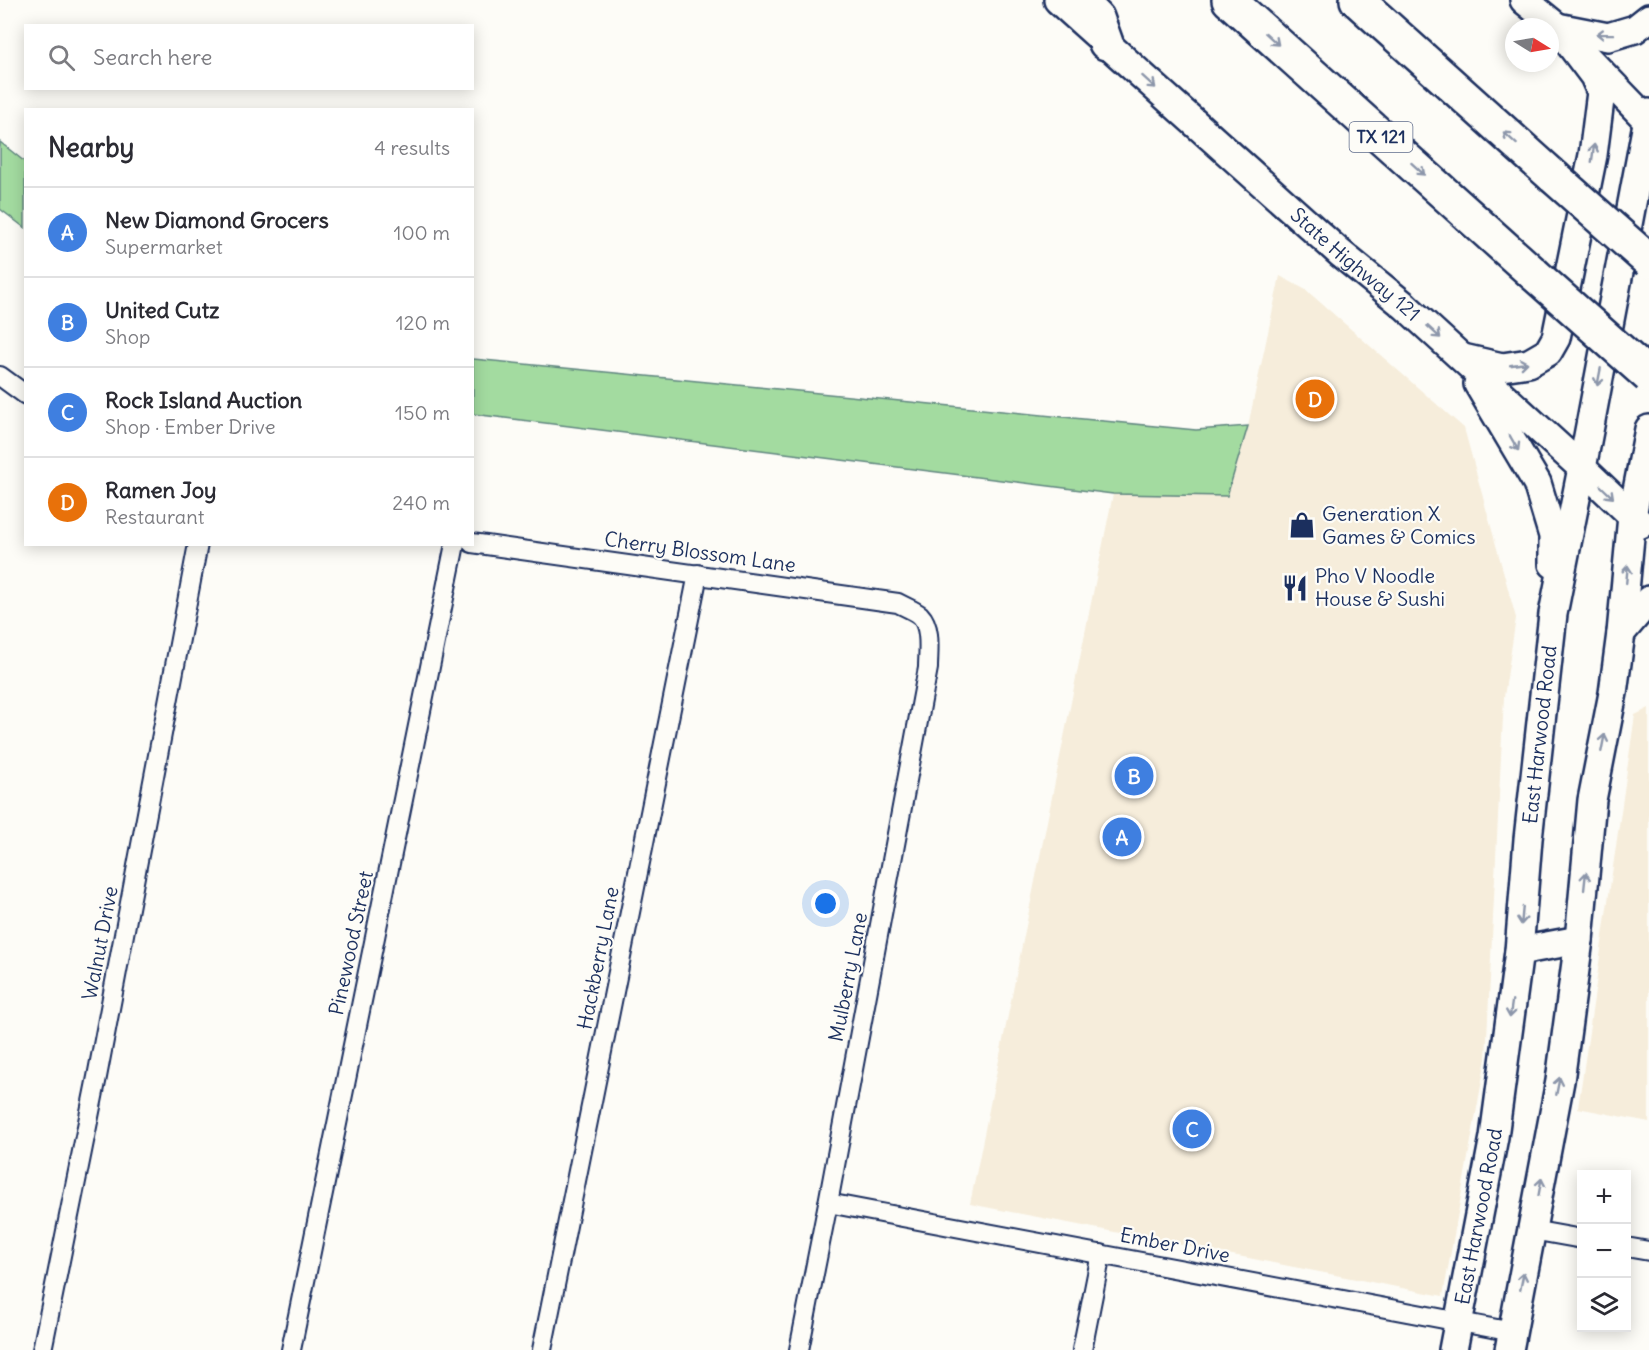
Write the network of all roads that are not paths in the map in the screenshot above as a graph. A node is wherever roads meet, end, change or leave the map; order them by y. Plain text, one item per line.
1 (1058, 0) edge
2 (1079, 0) edge
3 (1229, 0) edge
4 (1357, 0) edge
5 (1524, 0) edge
6 (1546, 18) edge
7 (1649, 18) edge
8 (1559, 27) edge
9 (1559, 29) edge
10 (1559, 30) edge
11 (1106, 43) junction
12 (1648, 118) edge
13 (1649, 261) edge
14 (1462, 357) junction
15 (0, 376) edge
16 (1649, 376) edge
17 (24, 394) edge
18 (1649, 429) edge
19 (1582, 468) junction
20 (1641, 524) edge
21 (474, 543) edge
22 (198, 546) edge
23 (455, 546) edge
24 (698, 574) junction
25 (1649, 600) edge
26 (918, 613) joint
27 (1553, 614) junction
28 (1621, 633) junction
29 (1579, 940) junction
30 (1519, 951) junction
31 (828, 1203) junction
32 (1532, 1230) junction
33 (1577, 1238) edge
34 (1631, 1248) edge
35 (1649, 1251) edge
36 (1101, 1254) junction
37 (1458, 1321) junction
38 (1511, 1341) edge
39 (42, 1350) edge
40 (291, 1350) edge
41 (542, 1350) edge
42 (799, 1350) edge
43 (1082, 1350) edge
44 (1453, 1350) edge

1 - 11 main road, State Highway 121
2 - 11 highway
3 -> 16 highway, TX 121, bridge
13 -> 4 highway, bridge
5 - 6 main road
7 -> 8 main road
9 - 12 main road
14 -> 10 main road
11 -> 14 main road, State Highway 121
12 -> 19 main road, East Harwood Road
14 - 19 main road, State Highway 121
14 -> 27 main road
15 - 17 street
18 - 20 main road
19 -> 20 main road, State Highway 121
19 - 27 main road, East Harwood Road
28 -> 20 main road
21 - 24 street, Cherry Blossom Lane
22 - 39 street, Walnut Drive
23 - 40 street, Pinewood Street
24 - 26 street, Cherry Blossom Lane
24 - 41 street, Hackberry Lane
25 - 28 main road
26 - 31 street, Mulberry Lane
27 -> 30 main road, East Harwood Road
29 -> 28 main road
29 - 30 main road
32 -> 29 main road
30 -> 37 main road, East Harwood Road
31 - 36 street, Ember Drive
31 - 42 street, Mulberry Lane
32 - 33 street
38 -> 32 main road
34 - 35 street
36 - 37 street, Ember Drive
36 - 43 street
37 - 38 street, Ember Drive
37 - 44 main road, East Harwood Road

